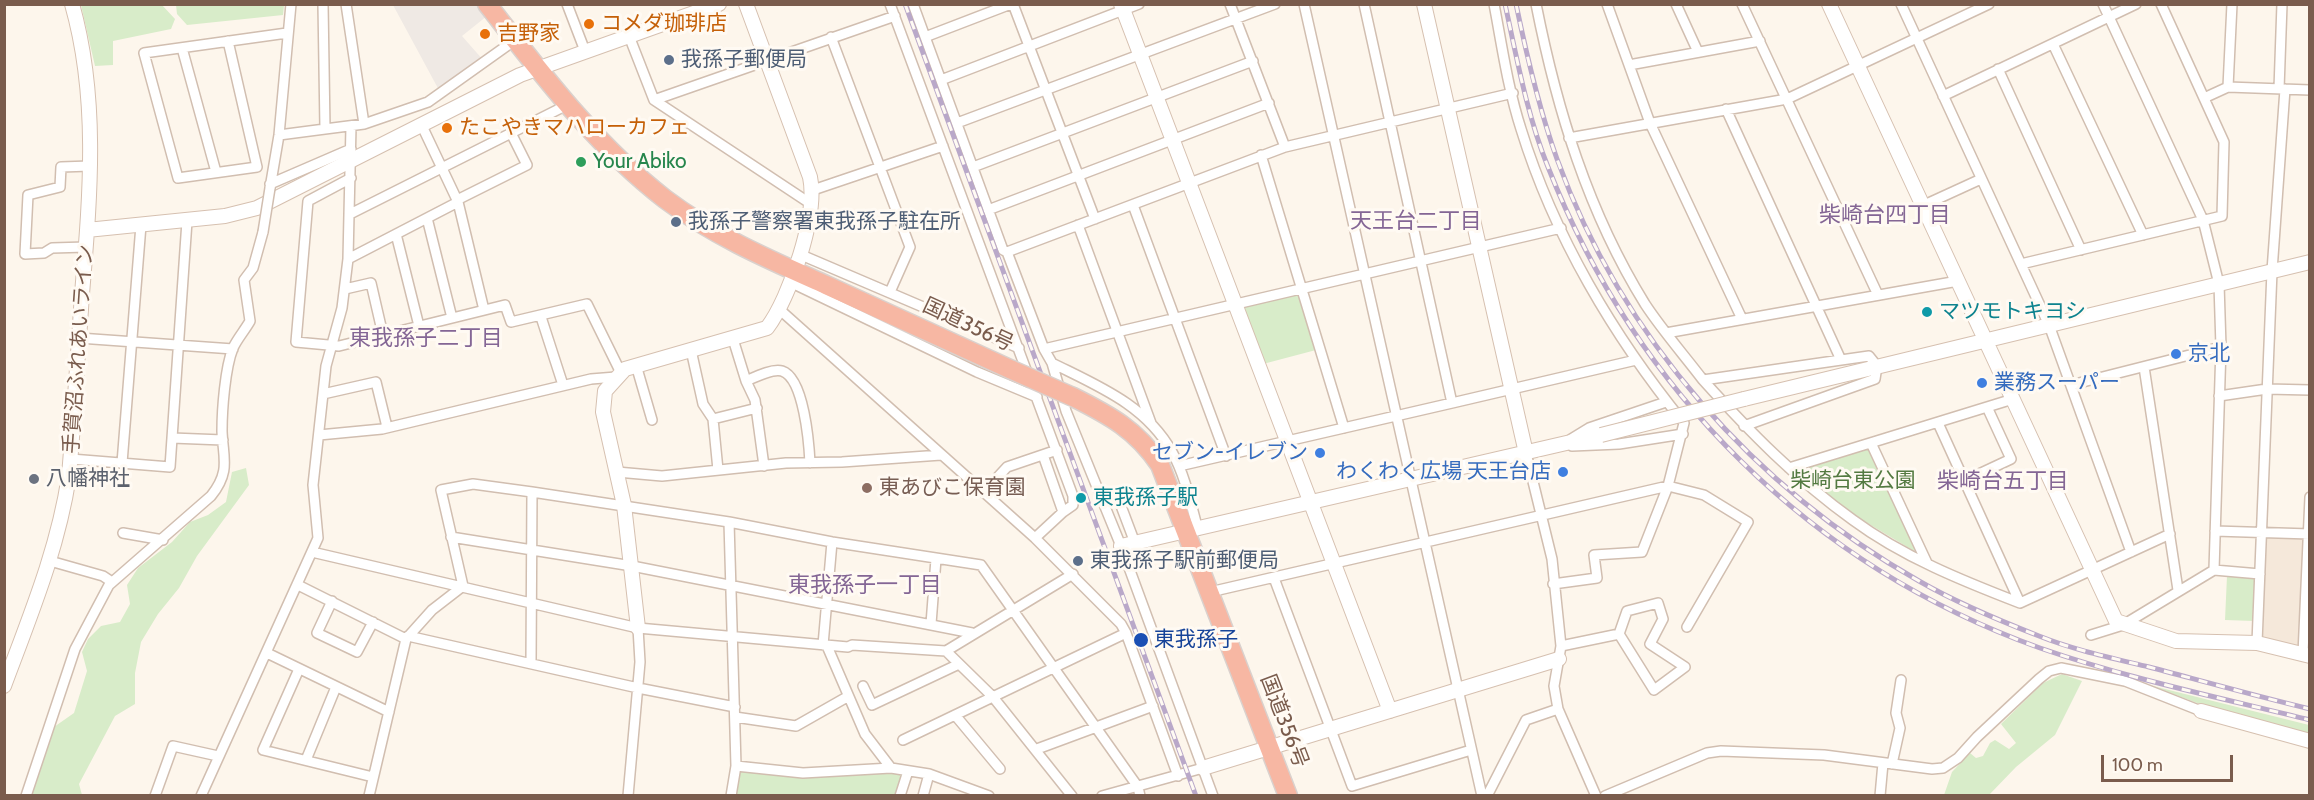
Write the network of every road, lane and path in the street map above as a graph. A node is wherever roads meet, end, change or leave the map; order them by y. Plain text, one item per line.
1 (72, 4) edge
2 (291, 4) edge
3 (323, 4) edge
4 (346, 4) edge
5 (487, 4) edge
6 (567, 4) edge
7 (719, 4) edge
8 (746, 4) edge
9 (890, 4) edge
10 (913, 4) edge
11 (1012, 4) edge
12 (1139, 4) edge
13 (1230, 4) edge
14 (1275, 4) edge
15 (1304, 4) edge
16 (1364, 4) edge
17 (1424, 4) edge
18 (1494, 4) edge
19 (1536, 4) edge
20 (1607, 4) edge
21 (1676, 4) edge
22 (1742, 4) edge
23 (1829, 4) edge
24 (1901, 4) edge
25 (1989, 4) edge
26 (2103, 4) edge
27 (2136, 4) edge
28 (2161, 4) edge
29 (2232, 4) edge
30 (2282, 4) edge
31 (1122, 7) edge
32 (895, 16) junction
33 (2109, 17) junction
34 (1237, 19) junction
35 (287, 33) junction
36 (629, 36) junction
37 (831, 37) junction
38 (925, 37) junction
39 (1916, 38) junction
40 (515, 40) junction
41 (228, 41) junction
42 (1760, 41) junction
43 (2053, 44) junction
44 (1029, 47) junction
45 (182, 48) junction
46 (585, 51) junction
47 (1698, 52) junction
48 (1140, 54) junction
49 (767, 60) junction
50 (1253, 61) junction
51 (1629, 65) junction
52 (1858, 66) junction
53 (538, 68) junction
54 (1998, 69) junction
55 (941, 80) junction
56 (2229, 87) junction
57 (1046, 89) junction
58 (2282, 89) junction
59 (2310, 90) edge
60 (1513, 93) junction
61 (1943, 96) junction
62 (1157, 98) junction
63 (2204, 98) junction
64 (1786, 99) junction
65 (654, 100) junction
66 (1269, 103) junction
67 (567, 105) junction
68 (1448, 108) junction
69 (1726, 109) junction
70 (1390, 121) junction
71 (957, 123) junction
72 (1650, 123) junction
73 (364, 124) junction
74 (351, 126) junction
75 (422, 126) junction
76 (325, 129) junction
77 (511, 133) junction
78 (1062, 134) junction
79 (279, 135) junction
80 (1334, 135) junction
81 (1569, 138) junction
82 (1173, 140) junction
83 (943, 146) junction
84 (1285, 147) junction
85 (351, 155) junction
86 (1261, 155) junction
87 (90, 166) junction
88 (442, 167) junction
89 (880, 168) junction
90 (973, 168) junction
91 (216, 172) junction
92 (1078, 176) junction
93 (351, 178) junction
94 (1981, 179) junction
95 (1190, 183) junction
96 (270, 186) junction
97 (812, 197) junction
98 (458, 201) junction
99 (1133, 205) junction
100 (1922, 206) junction
101 (988, 210) junction
102 (350, 214) junction
103 (427, 218) junction
104 (1095, 219) junction
105 (2203, 220) junction
106 (187, 221) junction
107 (141, 225) junction
108 (1078, 225) junction
109 (1561, 228) junction
110 (87, 230) junction
111 (396, 234) junction
112 (2143, 235) junction
113 (86, 247) junction
114 (1479, 249) junction
115 (2081, 250) junction
116 (1007, 252) junction
117 (348, 259) junction
118 (1422, 262) junction
119 (2310, 262) edge
120 (2021, 264) junction
121 (795, 269) junction
122 (2272, 271) junction
123 (1365, 275) junction
124 (1958, 281) junction
125 (2220, 284) junction
126 (345, 289) junction
127 (1302, 290) junction
128 (890, 292) junction
129 (1878, 296) junction
130 (1236, 304) junction
131 (1816, 306) junction
132 (779, 309) junction
133 (484, 310) junction
134 (541, 317) junction
135 (452, 318) junction
136 (1175, 318) junction
137 (1742, 319) junction
138 (2049, 325) junction
139 (419, 326) junction
140 (1119, 332) junction
141 (1666, 333) junction
142 (383, 335) junction
143 (79, 338) junction
144 (733, 339) junction
145 (1985, 340) junction
146 (131, 342) junction
147 (178, 345) junction
148 (331, 346) junction
149 (2221, 347) junction
150 (1019, 348) junction
151 (233, 349) junction
152 (1044, 349) junction
153 (691, 350) junction
154 (1636, 360) junction
155 (1841, 360) junction
156 (1052, 363) junction
157 (636, 365) junction
158 (1877, 366) junction
159 (2144, 367) junction
160 (619, 375) junction
161 (1703, 380) junction
162 (746, 381) junction
163 (563, 385) junction
164 (2071, 385) junction
165 (1511, 389) junction
166 (2267, 389) junction
167 (2310, 390) edge
168 (323, 394) junction
169 (2219, 396) junction
170 (1037, 397) junction
171 (2013, 399) junction
172 (1666, 402) junction
173 (1452, 403) junction
174 (1987, 407) junction
175 (757, 408) junction
176 (1397, 416) junction
177 (713, 419) junction
178 (652, 420) dead end
179 (1938, 423) junction
180 (1152, 425) junction
181 (1744, 426) junction
182 (387, 427) junction
183 (1344, 428) junction
184 (319, 435) junction
185 (1683, 435) junction
186 (172, 438) junction
187 (223, 440) junction
188 (1288, 441) junction
189 (1871, 443) junction
190 (1561, 445) junction
191 (1057, 450) junction
192 (1526, 453) junction
193 (941, 455) junction
194 (1043, 455) junction
195 (1226, 456) junction
196 (71, 459) junction
197 (122, 463) junction
198 (810, 463) junction
199 (764, 466) junction
200 (1179, 466) junction
201 (1789, 468) junction
202 (718, 470) junction
203 (617, 472) junction
204 (1411, 480) junction
205 (1964, 481) junction
206 (1668, 486) junction
207 (532, 492) junction
208 (984, 492) junction
209 (2310, 497) edge
210 (1102, 499) junction
211 (1311, 503) junction
212 (624, 505) junction
213 (1063, 512) junction
214 (1542, 514) junction
215 (729, 522) junction
216 (1193, 531) junction
217 (2215, 531) junction
218 (2262, 532) junction
219 (123, 533) dead end
220 (2170, 534) junction
221 (2309, 534) edge
222 (451, 537) junction
223 (1035, 538) junction
224 (163, 540) junction
225 (832, 542) junction
226 (1425, 542) junction
227 (1135, 543) junction
228 (1121, 546) junction
229 (532, 550) junction
230 (312, 552) junction
231 (2131, 552) junction
232 (936, 559) junction
233 (50, 561) junction
234 (1334, 563) junction
235 (1927, 564) junction
236 (632, 566) junction
237 (2092, 570) junction
238 (2214, 570) junction
239 (1073, 574) junction
240 (2260, 574) junction
241 (1274, 578) junction
242 (112, 582) junction
243 (1553, 584) junction
244 (298, 585) junction
245 (731, 585) junction
246 (463, 586) junction
247 (2178, 590) junction
248 (1210, 592) junction
249 (332, 602) junction
250 (2020, 603) junction
251 (827, 604) junction
252 (531, 605) junction
253 (1013, 609) junction
254 (373, 622) junction
255 (931, 624) junction
256 (2123, 625) junction
257 (1687, 627) dead end
258 (638, 628) junction
259 (972, 633) junction
260 (1126, 633) junction
261 (1619, 634) junction
262 (2091, 635) dead end
263 (733, 637) junction
264 (407, 638) junction
265 (2257, 643) junction
266 (825, 645) junction
267 (946, 651) junction
268 (1560, 652) junction
269 (267, 653) junction
270 (2306, 655) edge
271 (531, 663) junction
272 (959, 664) junction
273 (1055, 668) junction
274 (299, 669) junction
275 (1901, 680) dead end
276 (4, 686) edge
277 (863, 686) dead end
278 (336, 687) junction
279 (638, 688) junction
280 (1458, 690) junction
281 (847, 697) junction
282 (993, 697) junction
283 (1153, 706) junction
284 (735, 707) junction
285 (1558, 709) junction
286 (1390, 711) junction
287 (2201, 711) joint
288 (389, 712) junction
289 (955, 715) junction
290 (735, 717) junction
291 (1097, 727) junction
292 (1330, 730) junction
293 (903, 740) dead end
294 (2310, 741) edge
295 (1270, 748) junction
296 (1037, 749) junction
297 (1471, 750) junction
298 (218, 756) junction
299 (306, 760) junction
300 (1887, 764) junction
301 (736, 766) junction
302 (891, 768) junction
303 (1203, 768) junction
304 (1000, 769) dead end
305 (908, 771) junction
306 (929, 774) junction
307 (1178, 776) junction
308 (373, 777) junction
309 (1139, 791) edge
310 (969, 792) edge
311 (26, 795) edge
312 (154, 795) edge
313 (201, 795) edge
314 (369, 795) edge
315 (628, 795) edge
316 (731, 795) edge
317 (900, 795) edge
318 (923, 795) edge
319 (989, 795) edge
320 (1072, 795) edge
321 (1102, 795) edge
322 (1214, 795) edge
323 (1288, 795) edge
324 (1482, 795) edge
325 (1487, 795) edge
326 (1596, 795) edge
327 (1605, 795) edge
328 (1880, 795) edge

1 - 87 street, 手賀沼ふれあいライン
2 - 35 street
3 - 76 street
4 - 73 street
5 - 40 highway, 国道356号
6 - 46 street
7 - 36 street
8 - 49 street
9 - 32 street
10 - 38 street
11 - 38 street
11 - 44 street
12 - 31 street
13 - 34 street
14 - 34 street
15 - 80 street
16 - 70 street
17 - 68 street
18 - 60 street
19 - 81 street
20 - 51 street
21 - 47 street
22 - 42 street
23 - 52 street
24 - 39 street
25 - 39 street
26 - 33 street
27 - 33 street
28 - 63 street
29 - 56 street
30 - 58 street
31 - 44 street
31 - 48 street
32 - 37 street
32 - 83 street
33 - 43 street
33 - 105 street
34 - 48 street
34 - 50 street
35 - 41 street
35 - 79 street
36 - 46 street
36 - 65 street
37 - 49 street
37 - 89 street
38 - 55 street
39 - 52 street
39 - 61 street
40 - 53 highway, 国道356号
40 - 73 street
41 - 45 street
41 - 91 street
42 - 47 street
42 - 64 street
43 - 54 street
43 - 112 street
44 - 55 street
44 - 57 street
45 - 91 street
45 - 91 street
46 - 53 street
47 - 51 street
48 - 57 street
48 - 62 street
49 - 65 street
49 - 97 street
50 - 62 street
50 - 66 street
51 - 72 street
52 - 64 street
52 - 100 street
53 - 67 highway, 国道356号
53 - 75 street
54 - 61 street
54 - 115 street
55 - 71 street
56 - 58 street
56 - 63 street
57 - 71 street
57 - 78 street
58 - 59 street
58 - 122 street
60 - 68 street
60 - 109 street
61 - 94 street
62 - 78 street
62 - 82 street
63 - 105 street
64 - 69 street
64 - 129 street
65 - 97 street
66 - 82 street
66 - 84 street
67 - 77 street
67 - 121 highway, 国道356号
68 - 70 street
68 - 114 street
69 - 72 street
69 - 131 street
70 - 80 street
70 - 118 street
71 - 90 street
72 - 81 street
72 - 137 street
73 - 74 street
74 - 76 street
74 - 85 street
75 - 85 street
75 - 88 street
76 - 79 street
77 - 88 street
77 - 98 street
78 - 90 street
78 - 92 street
79 - 96 street
80 - 84 street
80 - 123 street
81 - 141 street
82 - 92 street
82 - 95 street
83 - 89 street
83 - 150 street
84 - 86 street
85 - 93 street
85 - 96 street
85 - 106 street
86 - 95 street
86 - 127 street
87 - 110 street, 手賀沼ふれあいライン
87 - 113 street
88 - 98 street
88 - 102 street
89 - 97 street
89 - 128 street
90 - 101 street
92 - 101 street
92 - 104 street
93 - 102 street
93 - 148 street
94 - 100 street
94 - 120 street
95 - 99 street
95 - 130 street
96 - 151 street, bridge
97 - 121 street
98 - 103 street
98 - 133 street
99 - 104 street
99 - 136 street
100 - 124 street
101 - 116 street
102 - 117 street
103 - 111 street
103 - 135 street
104 - 108 street
105 - 112 street
105 - 125 street
106 - 107 street
106 - 147 street
107 - 110 street
107 - 146 street
108 - 116 street
108 - 140 street
109 - 114 street
109 - 154 street
110 - 113 street, 手賀沼ふれあいライン
111 - 117 street
111 - 139 street
112 - 115 street
113 - 143 street, 手賀沼ふれあいライン
114 - 118 street
114 - 165 street
115 - 120 street
116 - 152 street
117 - 126 street
118 - 123 street
118 - 173 street
119 - 122 street
120 - 138 street
121 - 128 street
121 - 132 street
121 - 170 street
121 - 216 highway, 国道356号, bridge
122 - 125 street
122 - 166 street
123 - 127 street
123 - 176 street
124 - 129 street
124 - 145 street
125 - 138 street
125 - 149 street
126 - 142 street
126 - 148 street
127 - 130 street
127 - 183 street
128 - 150 street
129 - 131 street
130 - 136 street
130 - 188 street
131 - 137 street
131 - 155 street
132 - 144 street
132 - 193 street
133 - 134 street
133 - 135 street
134 - 160 street
134 - 163 street
135 - 139 street
136 - 140 street
136 - 195 street
137 - 141 street
138 - 145 street
138 - 164 street
139 - 142 street
140 - 152 street
140 - 180 street
141 - 161 street
142 - 148 street
143 - 146 street
143 - 196 street, 手賀沼ふれあいライン
144 - 153 street
144 - 162 street
145 - 158 street
145 - 171 street
146 - 147 street
146 - 197 street
147 - 151 street
147 - 186 street
148 - 168 street
149 - 159 street
149 - 169 street
150 - 170 street
151 - 187 street
152 - 156 street
153 - 157 street
153 - 177 street
154 - 165 street
154 - 172 street
155 - 158 street
155 - 161 street
156 - 180 street
156 - 210 street
157 - 160 street
157 - 178 street
158 - 181 street
158 - 190 street, bridge
159 - 164 street
159 - 220 street
160 - 163 street
160 - 203 street
161 - 181 street
162 - 175 street
162 - 198 street
163 - 182 street
164 - 231 street
165 - 173 street
165 - 192 street
166 - 167 street
166 - 169 street
166 - 218 street
168 - 182 street
168 - 184 street
169 - 217 street
170 - 191 street
171 - 174 street
171 - 237 street
172 - 185 street
172 - 190 street
173 - 176 street
174 - 179 street
174 - 205 street
175 - 177 street
175 - 199 street
176 - 183 street
176 - 204 street
177 - 202 street
179 - 189 street
179 - 205 street
180 - 200 street
181 - 201 street
182 - 184 street
183 - 188 street
184 - 230 street
185 - 190 street
185 - 206 street
186 - 187 street
186 - 197 street
187 - 224 street
188 - 195 street
188 - 211 street
189 - 201 street
189 - 235 street
190 - 192 street
191 - 194 street
191 - 213 street
192 - 204 street
192 - 214 street
193 - 198 street
193 - 208 street
194 - 208 street
194 - 213 street
195 - 200 street
196 - 197 street
196 - 233 street, 手賀沼ふれあいライン
198 - 199 street
199 - 202 street
200 - 216 street
201 - 235 street
202 - 203 street
203 - 212 street
204 - 211 street
204 - 226 street
205 - 250 street
206 - 214 street
206 - 243 street
206 - 257 street
207 - 212 street
207 - 222 street
207 - 229 street
208 - 223 street
209 - 221 street
210 - 227 street
210 - 228 street
211 - 216 street
211 - 234 street
212 - 215 street
212 - 236 street
213 - 223 street
214 - 226 street
214 - 243 street
215 - 225 street
215 - 245 street
216 - 227 street
216 - 248 highway, 国道356号
217 - 218 street
217 - 238 street
218 - 221 street
218 - 240 street
219 - 224 street
220 - 231 street
220 - 247 street
221 - 270 street
222 - 229 street
222 - 246 street
223 - 239 street
224 - 242 street
225 - 232 street
225 - 251 street
226 - 234 street
226 - 280 street
227 - 228 street
228 - 303 street
229 - 236 street
229 - 252 street
230 - 244 street
230 - 246 street
231 - 237 street
232 - 253 street
232 - 255 street
233 - 242 street
233 - 276 street, 手賀沼ふれあいライン
234 - 241 street
234 - 286 street
235 - 250 street
236 - 245 street
236 - 258 street
237 - 250 street
237 - 256 street
238 - 240 street
238 - 247 street
239 - 253 street
239 - 260 street
240 - 265 street
241 - 248 street
241 - 292 street
242 - 311 street
243 - 268 street
244 - 249 street
244 - 269 street
245 - 251 street
245 - 263 street
246 - 252 street
246 - 264 street
247 - 256 street
248 - 295 highway, 国道356号
249 - 254 street
249 - 254 street
251 - 255 street
251 - 266 street
252 - 258 street
252 - 271 street
253 - 259 street
253 - 273 street
254 - 264 street
255 - 259 street
256 - 262 street
256 - 265 street
258 - 263 street
258 - 279 street
259 - 267 street
260 - 273 street
260 - 283 street
261 - 261 street
261 - 268 street
263 - 266 street
263 - 284 street
264 - 271 street
264 - 288 street
265 - 270 street
266 - 267 street
266 - 281 street
267 - 272 street
268 - 280 street
268 - 285 street
269 - 274 street
269 - 298 street
271 - 279 street
272 - 277 street
272 - 282 street
273 - 282 street
273 - 291 street
274 - 278 street
274 - 299 street
275 - 300 street
278 - 288 street
278 - 299 street
279 - 284 street
279 - 315 street
280 - 286 street
280 - 297 street
281 - 290 street
281 - 302 street
282 - 289 street
282 - 296 street
283 - 291 street
283 - 307 street
284 - 290 street
285 - 325 street
285 - 326 street
286 - 292 street
287 - 294 street
287 - 300 street
288 - 308 street
289 - 293 street
289 - 304 street
290 - 301 street
291 - 296 street
291 - 309 street
292 - 295 street
292 - 297 street
295 - 303 street
295 - 323 highway, 国道356号
296 - 320 street
297 - 324 street
298 - 312 street
298 - 313 street
299 - 308 street
300 - 327 street
300 - 328 street
301 - 302 street
301 - 316 street
302 - 305 street
303 - 307 street
303 - 322 street
305 - 306 street
305 - 317 street
306 - 310 street
306 - 318 street
307 - 309 street
308 - 314 street
309 - 321 street
310 - 319 street

